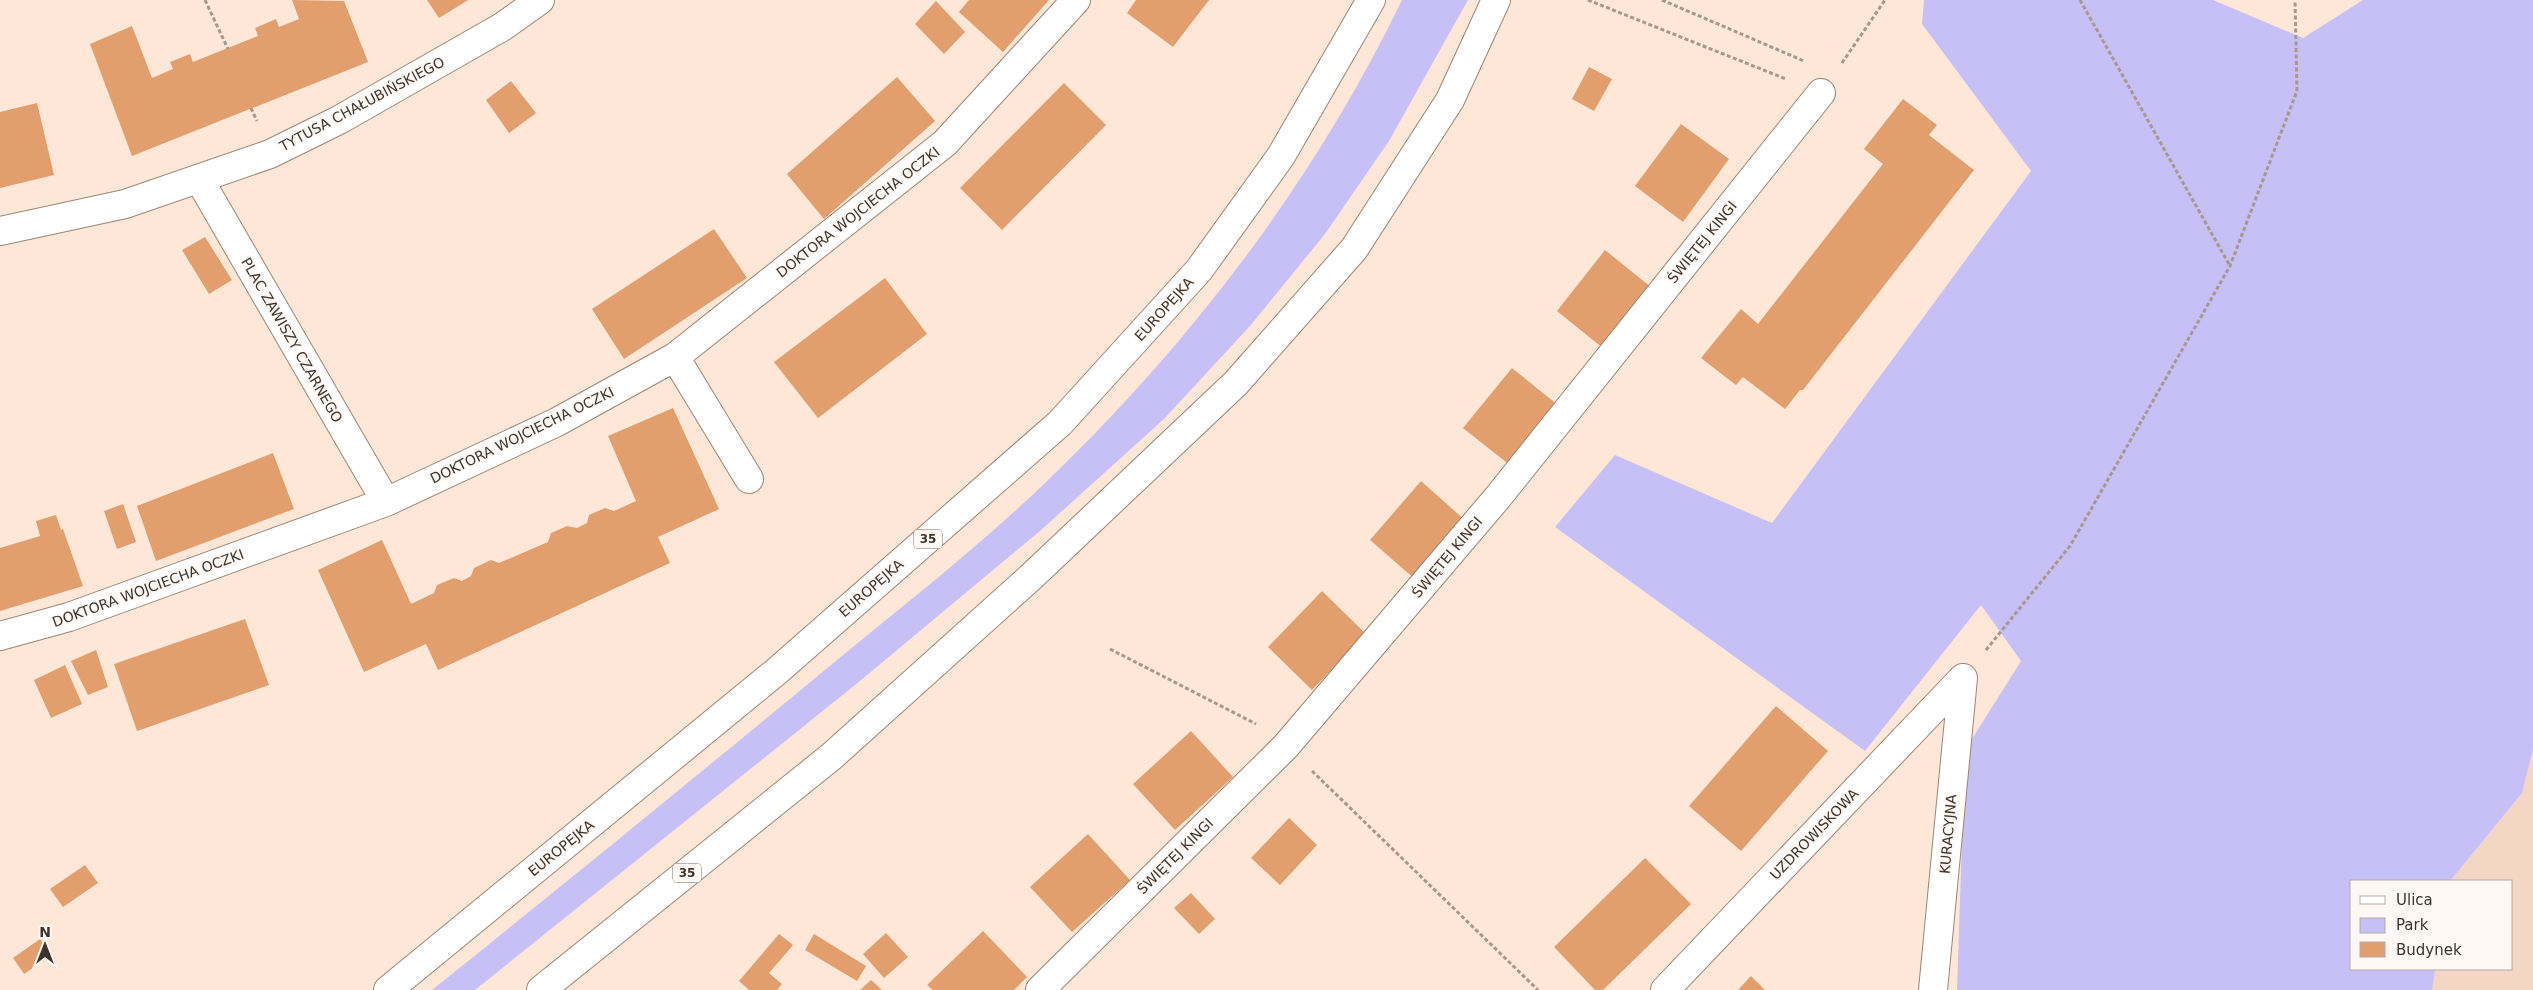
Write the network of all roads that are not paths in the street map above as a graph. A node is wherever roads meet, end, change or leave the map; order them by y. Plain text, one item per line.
1 (540, 0) edge
2 (1076, 0) edge
3 (1371, 0) edge
4 (1496, 0) edge
5 (1828, 83) road end
6 (199, 178) junction
7 (0, 231) edge
8 (675, 357) junction
9 (750, 479) dead end
10 (386, 502) junction
11 (0, 636) edge
12 (1963, 678) joint
13 (388, 990) edge
14 (541, 990) edge
15 (1040, 990) edge
16 (1665, 990) edge
17 (1933, 990) edge

1 - 6 street, TYTUSA CHAŁUBIŃSKIEGO
2 - 8 street, DOKTORA WOJCIECHA OCZKI
3 - 13 street, EUROPEJKA / 35
4 - 14 street, 35
5 - 15 street, ŚWIĘTEJ KINGI
6 - 7 street, TYTUSA CHAŁUBIŃSKIEGO
6 - 10 street, PLAC ZAWISZY CZARNEGO
8 - 9 street
8 - 10 street, DOKTORA WOJCIECHA OCZKI
10 - 11 street, DOKTORA WOJCIECHA OCZKI
12 - 16 street, UZDROWISKOWA
12 - 17 street, KURACYJNA

